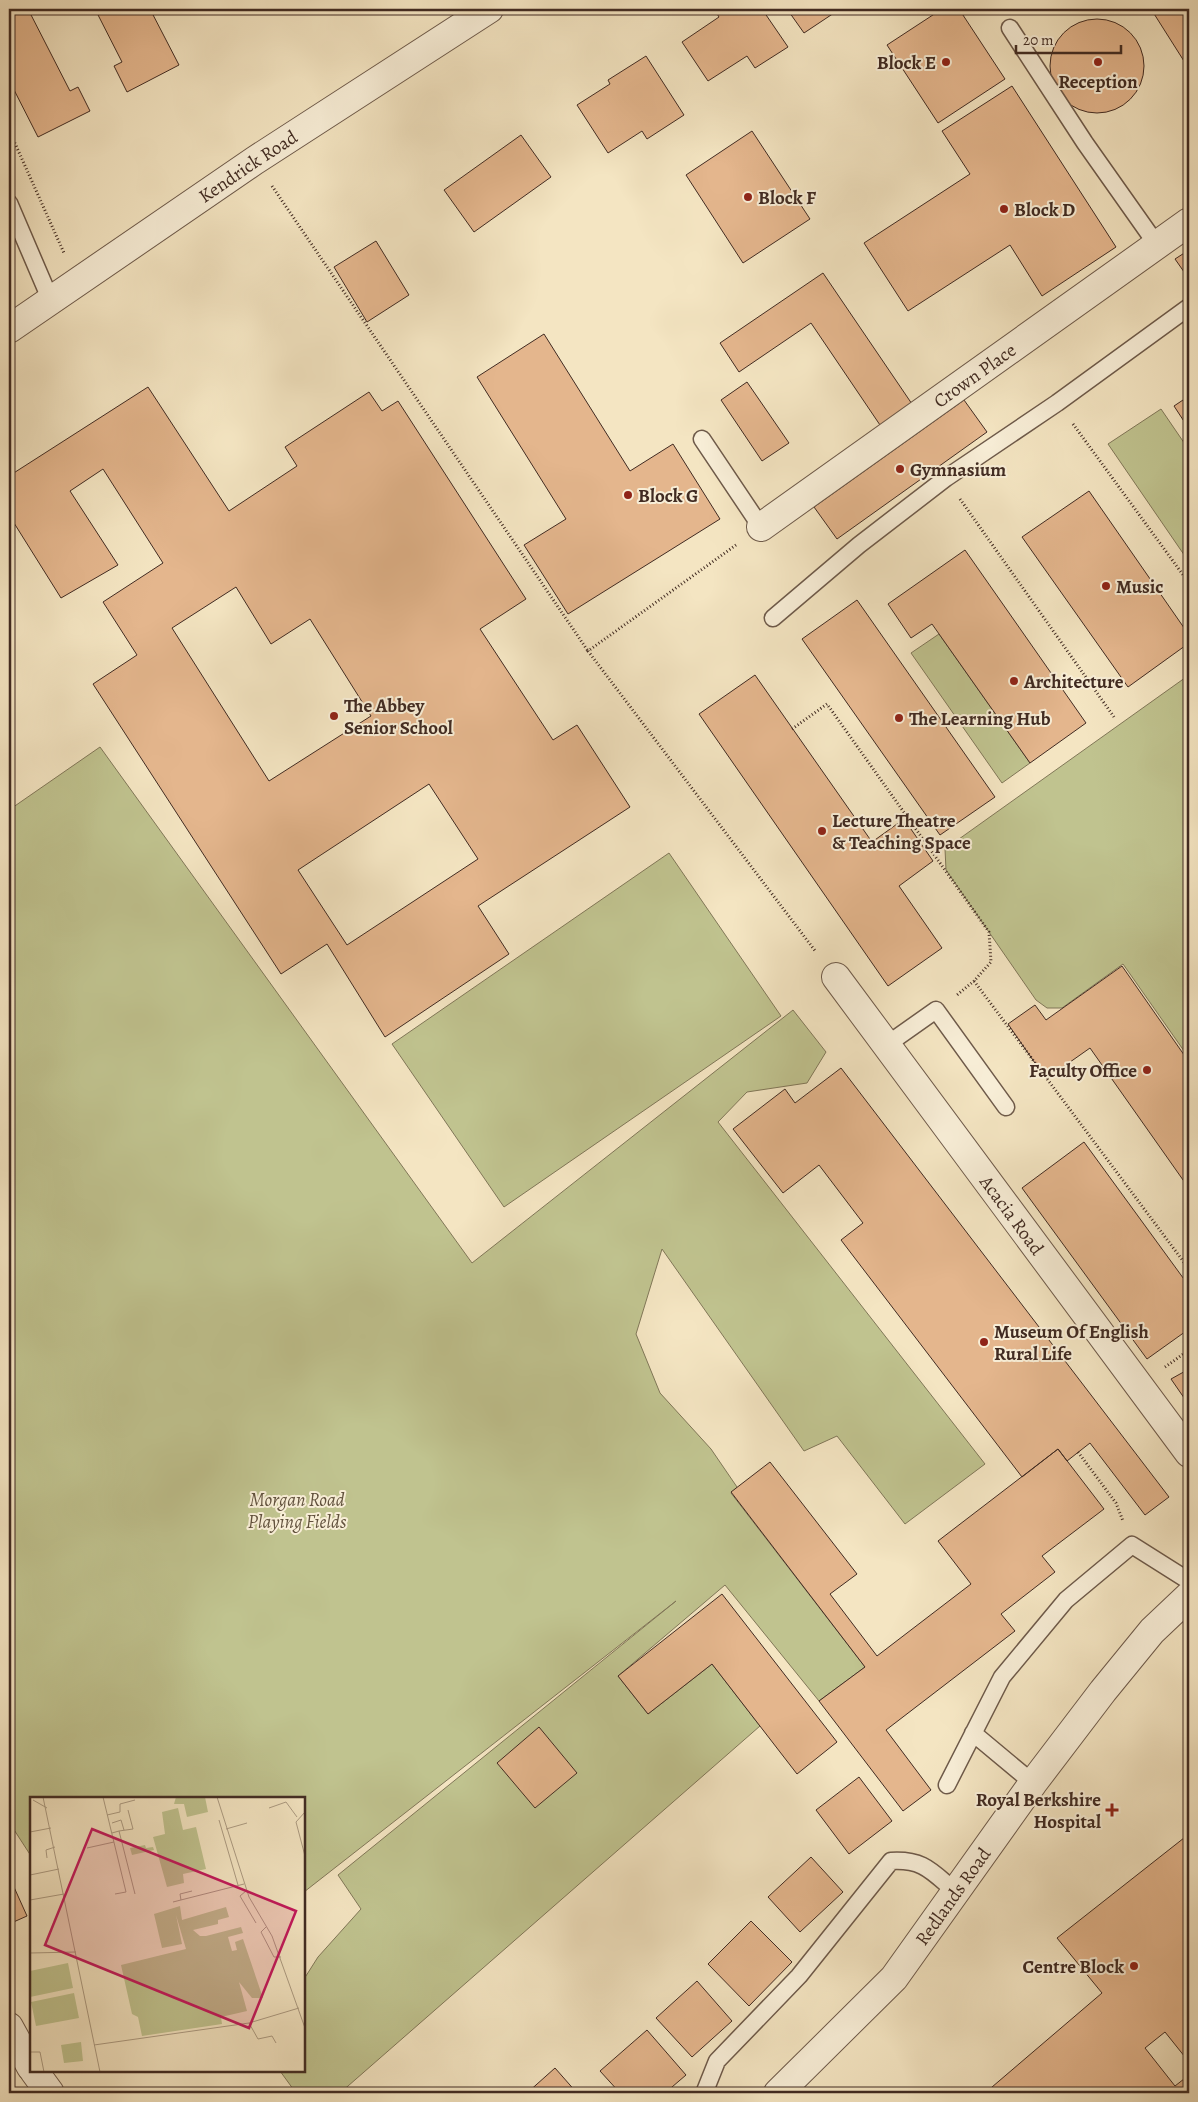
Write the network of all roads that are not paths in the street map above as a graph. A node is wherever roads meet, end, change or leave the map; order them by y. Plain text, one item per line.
1 (489, 9) edge
2 (1010, 28) dead end
3 (9, 203) edge
4 (1189, 222) edge
5 (1156, 245) junction
6 (51, 301) junction
7 (1189, 308) edge
8 (9, 329) edge
9 (702, 439) dead end
10 (761, 528) joint
11 (773, 618) dead end
12 (836, 977) road end
13 (885, 1046) junction
14 (1006, 1107) dead end
15 (1189, 1453) edge
16 (1189, 1581) edge
17 (1189, 1596) edge
18 (973, 1733) junction
19 (1033, 1783) junction
20 (947, 1785) dead end
21 (956, 1892) junction
22 (9, 2027) edge
23 (30, 2070) edge
24 (707, 2093) edge
25 (778, 2093) edge

1 - 6 street, Kendrick Road
2 - 5 lane
3 - 6 lane
4 - 5 street, Crown Place
5 - 10 street, Crown Place
6 - 8 street, Kendrick Road
7 - 11 lane
9 - 10 lane
12 - 13 street, Acacia Road
13 - 14 lane
13 - 15 street, Acacia Road
16 - 18 lane
17 - 19 street, Redlands Road
18 - 19 lane
18 - 20 lane
19 - 21 street, Redlands Road
21 - 24 lane
21 - 25 street, Redlands Road
22 - 23 street

